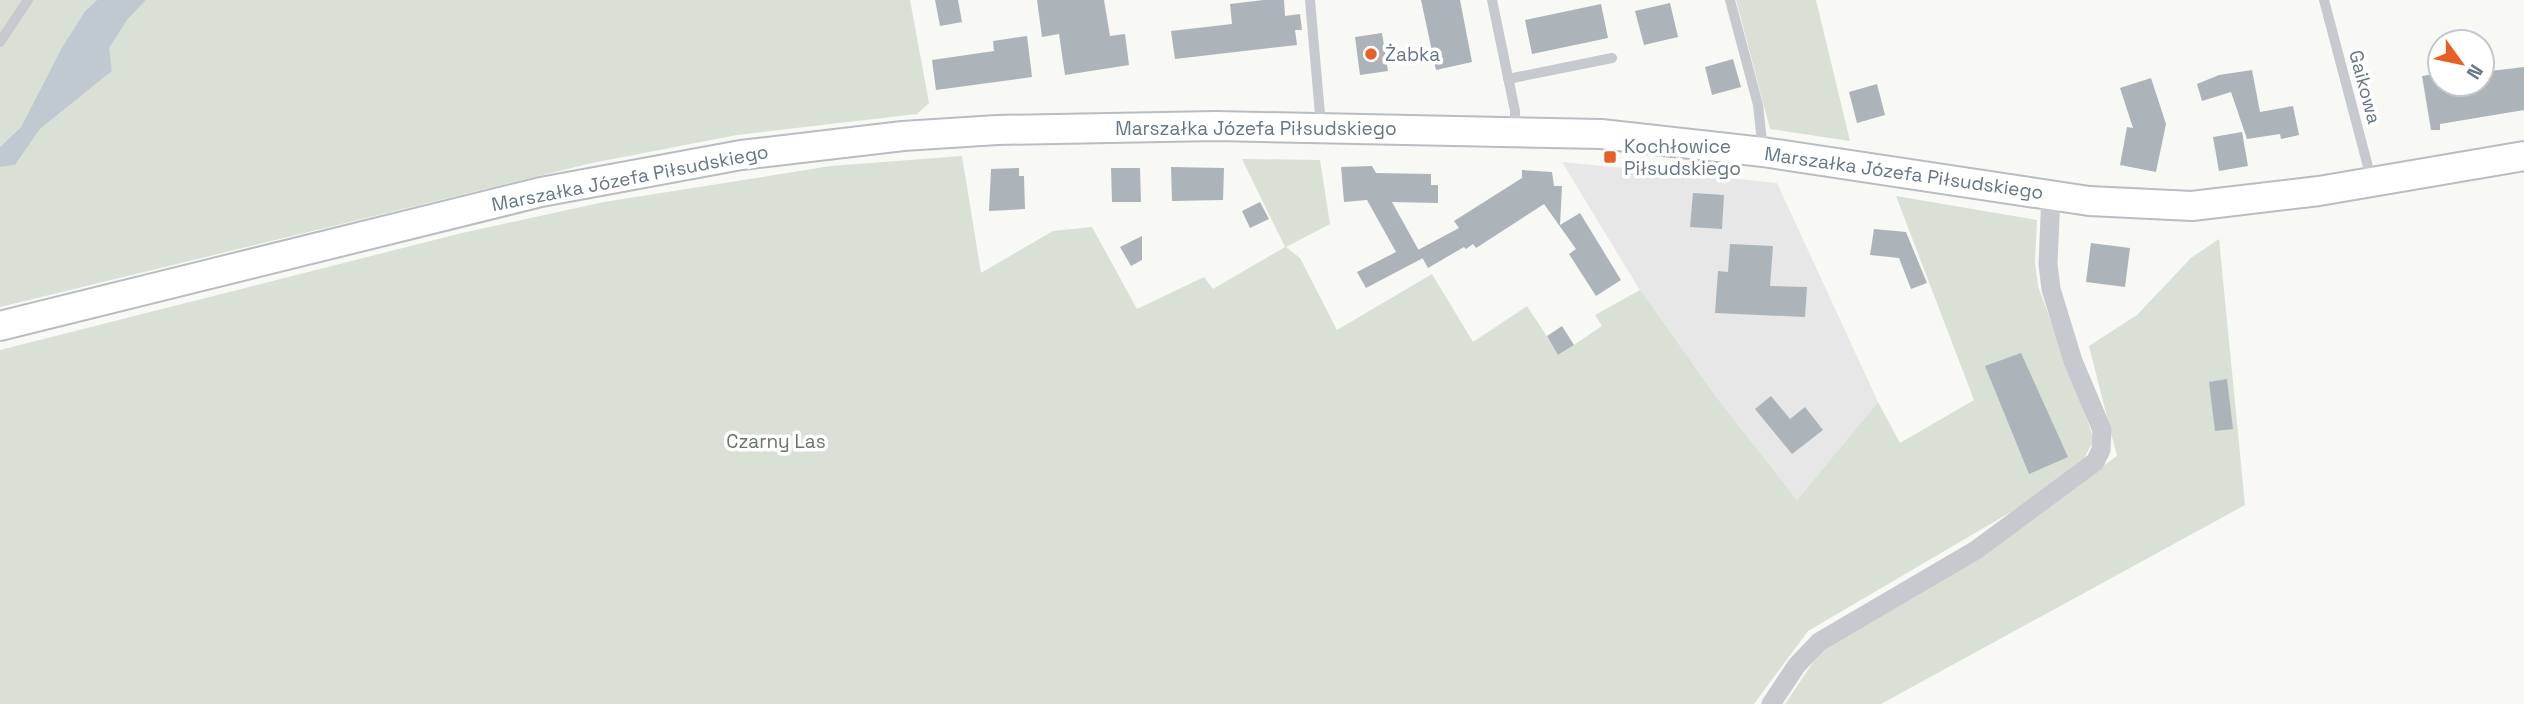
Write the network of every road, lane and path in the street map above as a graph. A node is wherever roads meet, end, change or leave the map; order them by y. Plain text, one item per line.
1 (28, 0) edge
2 (1310, 0) edge
3 (1492, 0) edge
4 (1730, 0) edge
5 (2323, 0) edge
6 (0, 42) edge
7 (1612, 58) dead end
8 (1508, 79) junction
9 (1321, 127) junction
10 (1515, 131) junction
11 (1763, 152) junction
12 (2524, 156) edge
13 (2372, 182) junction
14 (2051, 195) junction
15 (0, 326) edge
16 (1771, 704) edge

1 - 6 lane
2 - 9 lane
3 - 8 lane
4 - 11 lane
5 - 13 lane, Gaikowa
7 - 8 lane
8 - 10 lane
9 - 10 street, Marszałka Józefa Piłsudskiego
9 - 15 street, Marszałka Józefa Piłsudskiego
10 - 11 street, Marszałka Józefa Piłsudskiego
11 - 14 street, Marszałka Józefa Piłsudskiego
12 - 13 street, Marszałka Józefa Piłsudskiego
13 - 14 street, Marszałka Józefa Piłsudskiego
14 - 16 street

